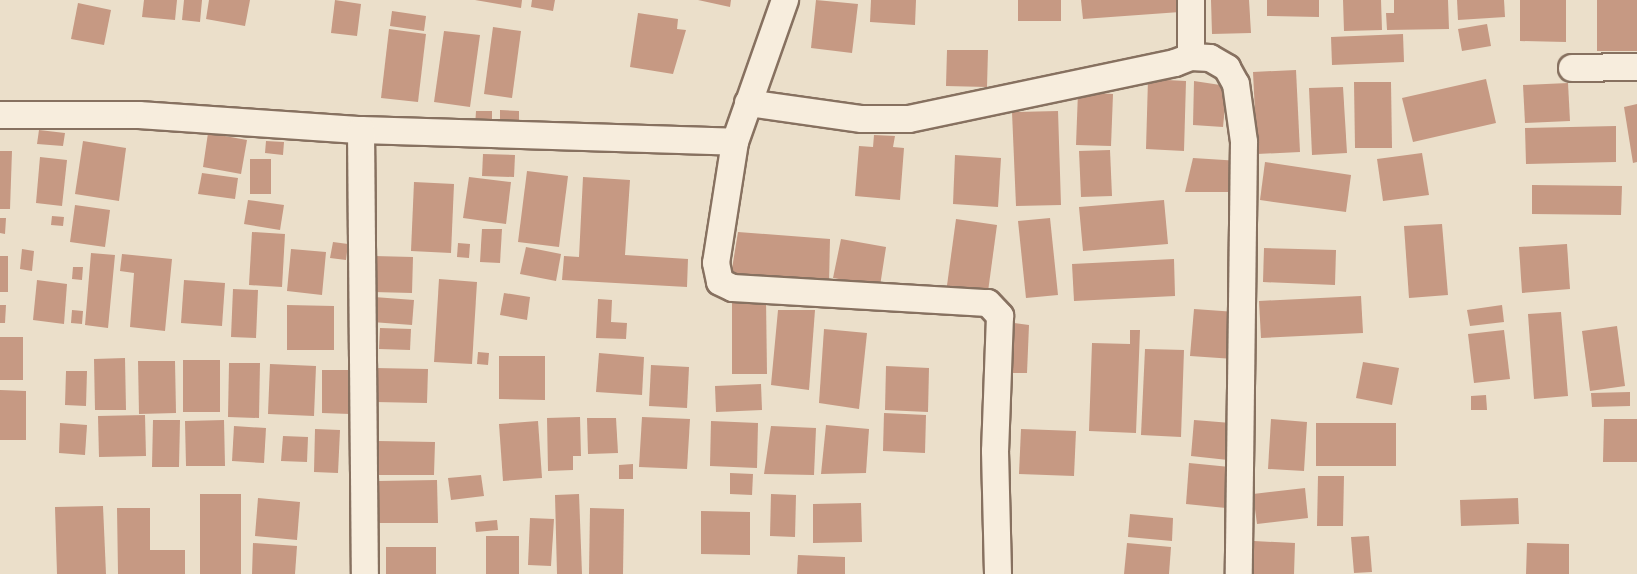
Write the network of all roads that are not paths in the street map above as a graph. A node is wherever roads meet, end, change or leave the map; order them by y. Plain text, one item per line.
1 (785, 0) edge
2 (1191, 0) edge
3 (1191, 57) junction
4 (1637, 67) edge
5 (1572, 68) dead end
6 (748, 103) junction
7 (0, 115) edge
8 (361, 130) junction
9 (735, 142) junction
10 (365, 574) edge
11 (998, 574) edge
12 (1239, 574) edge

1 - 6 street
2 - 3 street
3 - 6 street
3 - 12 street
4 - 5 street
6 - 9 street
7 - 8 street
8 - 9 street
8 - 10 street
9 - 11 street

